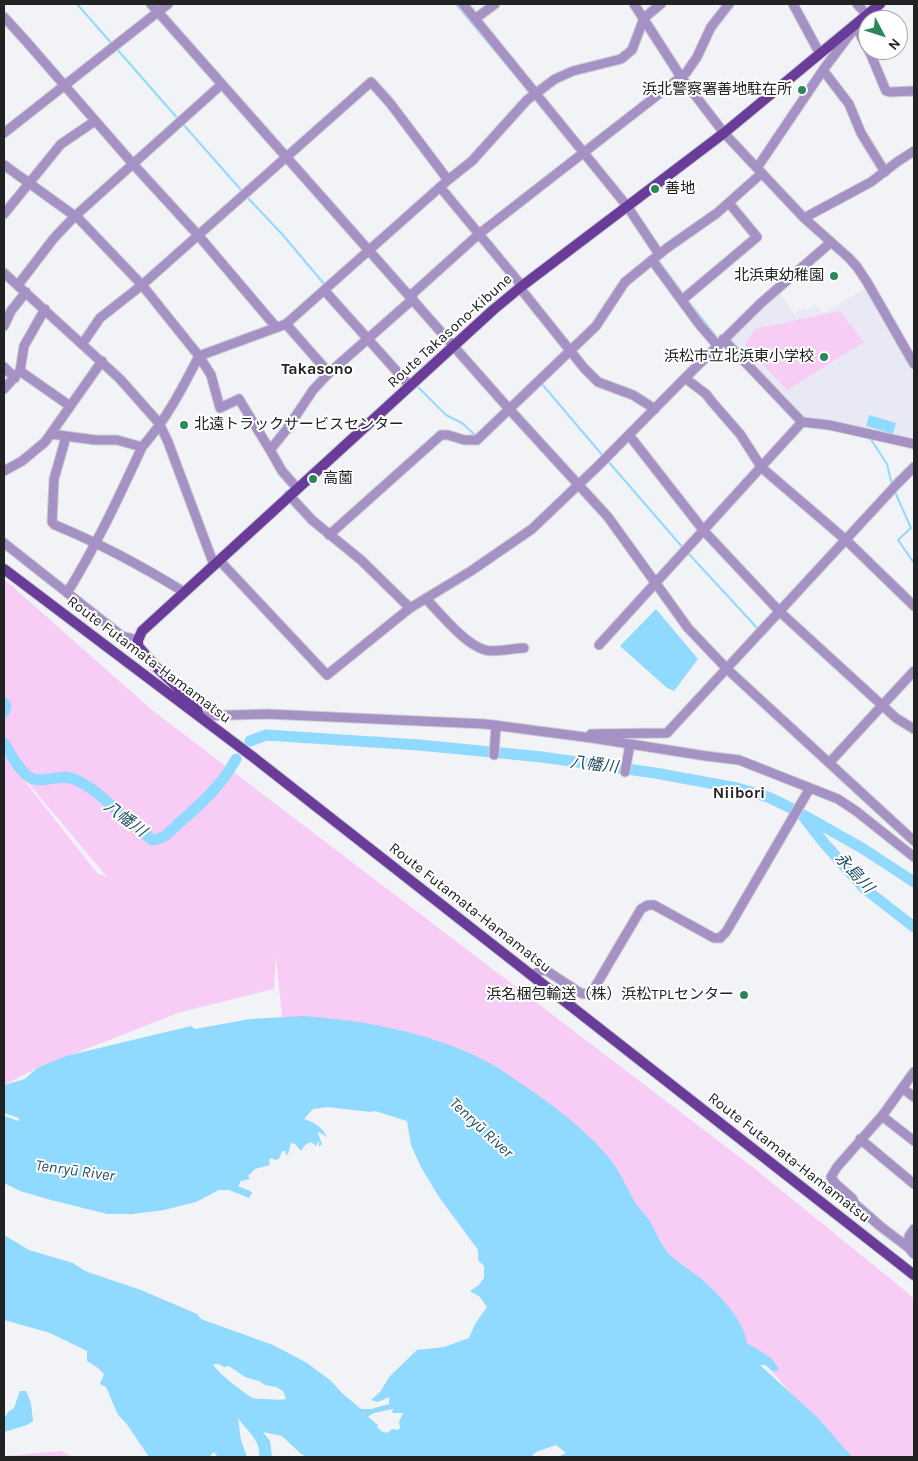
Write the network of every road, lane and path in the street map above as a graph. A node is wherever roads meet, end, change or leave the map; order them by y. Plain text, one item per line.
1 (152, 4) edge
2 (168, 4) edge
3 (463, 4) edge
4 (495, 4) edge
5 (634, 4) edge
6 (661, 4) edge
7 (729, 4) edge
8 (793, 4) edge
9 (158, 12) junction
10 (4, 17) edge
11 (644, 18) junction
12 (475, 19) junction
13 (858, 22) edge
14 (856, 27) joint
15 (820, 54) junction
16 (823, 70) junction
17 (681, 78) junction
18 (222, 84) junction
19 (64, 86) junction
20 (914, 91) edge
21 (536, 93) junction
22 (95, 121) junction
23 (4, 133) edge
24 (724, 133) junction
25 (914, 150) edge
26 (584, 152) junction
27 (287, 156) junction
28 (133, 164) junction
29 (4, 165) edge
30 (760, 170) junction
31 (885, 172) junction
32 (448, 180) junction
33 (29, 183) junction
34 (440, 187) junction
35 (729, 203) junction
36 (627, 206) junction
37 (4, 214) edge
38 (75, 216) junction
39 (804, 218) junction
40 (479, 234) junction
41 (198, 235) junction
42 (830, 243) junction
43 (369, 250) junction
44 (656, 257) junction
45 (4, 273) edge
46 (18, 285) junction
47 (142, 286) junction
48 (521, 287) junction
49 (326, 288) junction
50 (26, 292) junction
51 (412, 298) junction
52 (684, 298) junction
53 (45, 309) junction
54 (286, 324) junction
55 (4, 326) edge
56 (276, 327) junction
57 (369, 338) junction
58 (720, 342) junction
59 (82, 343) junction
60 (454, 345) junction
61 (571, 352) junction
62 (199, 356) junction
63 (102, 361) junction
64 (914, 364) edge
65 (4, 367) edge
66 (329, 373) junction
67 (18, 374) junction
68 (685, 378) junction
69 (410, 386) junction
70 (4, 389) edge
71 (70, 406) junction
72 (655, 408) junction
73 (510, 410) junction
74 (802, 422) junction
75 (159, 423) junction
76 (51, 434) junction
77 (629, 435) junction
78 (66, 437) junction
79 (914, 444) edge
80 (142, 446) junction
81 (270, 450) junction
82 (914, 467) edge
83 (762, 468) junction
84 (4, 470) edge
85 (578, 486) junction
86 (297, 488) junction
87 (289, 496) junction
88 (704, 531) junction
89 (329, 535) junction
90 (846, 540) junction
91 (97, 542) junction
92 (4, 543) edge
93 (216, 563) junction
94 (4, 569) edge
95 (655, 584) junction
96 (184, 592) junction
97 (66, 593) junction
98 (426, 599) junction
99 (914, 606) edge
100 (410, 608) junction
101 (780, 612) junction
102 (138, 640) junction
103 (599, 645) dead end
104 (524, 648) dead end
105 (727, 669) junction
106 (914, 671) edge
107 (882, 705) junction
108 (199, 716) junction
109 (496, 725) junction
110 (914, 729) edge
111 (568, 735) junction
112 (630, 744) junction
113 (494, 755) dead end
114 (829, 762) junction
115 (625, 772) dead end
116 (810, 788) junction
117 (914, 841) edge
118 (914, 857) edge
119 (532, 976) junction
120 (914, 1072) edge
121 (902, 1088) junction
122 (914, 1097) edge
123 (882, 1116) junction
124 (860, 1139) junction
125 (914, 1141) edge
126 (914, 1184) edge
127 (914, 1229) edge
128 (912, 1251) edge
129 (914, 1275) edge

1 - 9 street
2 - 9 street
3 - 12 street
4 - 12 street
5 - 11 street
6 - 11 street
7 - 17 street
8 - 15 street
9 - 18 street
9 - 19 street
10 - 19 street
11 - 17 street
11 - 21 street
12 - 21 street
13 - 15 main road, Route Takasono-Kibune
14 - 16 street
14 - 20 street
15 - 24 main road, Route Takasono-Kibune
16 - 30 street
16 - 31 street
17 - 24 street
17 - 26 street
18 - 27 street
18 - 28 street
19 - 22 street
19 - 23 street
21 - 26 street
21 - 32 street
22 - 28 street
22 - 33 street
24 - 30 street
24 - 36 main road, Route Takasono-Kibune
25 - 31 street
26 - 36 street
26 - 40 street
27 - 32 street
27 - 41 street
27 - 43 street
28 - 38 street
28 - 41 street
29 - 33 street
30 - 35 street
30 - 39 street
31 - 39 street
32 - 34 street
33 - 37 street
33 - 38 street
34 - 40 street
34 - 43 street
35 - 44 street
35 - 52 street
36 - 44 street
36 - 48 main road, Route Takasono-Kibune
38 - 46 street
38 - 47 street
39 - 42 street
40 - 48 street
40 - 51 street
41 - 47 street
41 - 56 street
42 - 58 street
42 - 64 street
43 - 49 street
43 - 51 street
44 - 52 street
44 - 61 street
45 - 46 street
46 - 50 street
47 - 59 street
47 - 62 street
48 - 60 main road, Route Takasono-Kibune
48 - 61 street
49 - 54 street
49 - 57 street
50 - 53 street
50 - 55 street
51 - 57 street
51 - 60 street
52 - 58 street
53 - 59 street
53 - 67 street
54 - 56 street
54 - 66 street
56 - 62 street
57 - 66 street
57 - 69 street
58 - 68 street
58 - 74 street
59 - 63 street
60 - 69 main road, Route Takasono-Kibune
60 - 73 street
61 - 72 street
61 - 73 street
62 - 75 street
62 - 81 street
63 - 71 street
63 - 75 street
65 - 67 street
66 - 81 street
67 - 70 street
67 - 71 street
68 - 72 street
68 - 83 street
69 - 86 main road, Route Takasono-Kibune
71 - 76 street
72 - 77 street
73 - 85 street
73 - 89 street
74 - 79 street
74 - 83 street
75 - 80 street
75 - 93 street
76 - 78 street
76 - 84 street
77 - 85 street
77 - 88 street
78 - 80 street
78 - 91 street
80 - 91 street
81 - 86 street
82 - 90 street
83 - 88 street
83 - 90 street
85 - 95 street
85 - 98 street
86 - 87 main road, Route Takasono-Kibune
87 - 89 street
87 - 93 main road, Route Takasono-Kibune
88 - 95 street
88 - 101 street
89 - 100 street
90 - 99 street
90 - 101 street
91 - 96 street
91 - 97 street
92 - 97 street
93 - 96 main road, Route Takasono-Kibune
93 - 100 street
94 - 108 main road, Route Futamata-Hamamatsu
95 - 103 street
95 - 105 street
96 - 102 main road, Route Takasono-Kibune
97 - 102 street
98 - 100 street
98 - 104 street
101 - 105 street
101 - 107 street
102 - 108 main road
105 - 111 street
105 - 114 street
106 - 107 street
107 - 110 street
107 - 114 street
108 - 109 street
108 - 119 main road, Route Futamata-Hamamatsu
109 - 111 street
109 - 113 street
111 - 112 street
112 - 115 street
112 - 116 street
114 - 117 street
116 - 118 street
116 - 119 street
119 - 129 main road, Route Futamata-Hamamatsu
120 - 121 street
121 - 122 street
121 - 123 street
123 - 124 street
123 - 125 street
124 - 126 street
124 - 128 street
127 - 128 street

